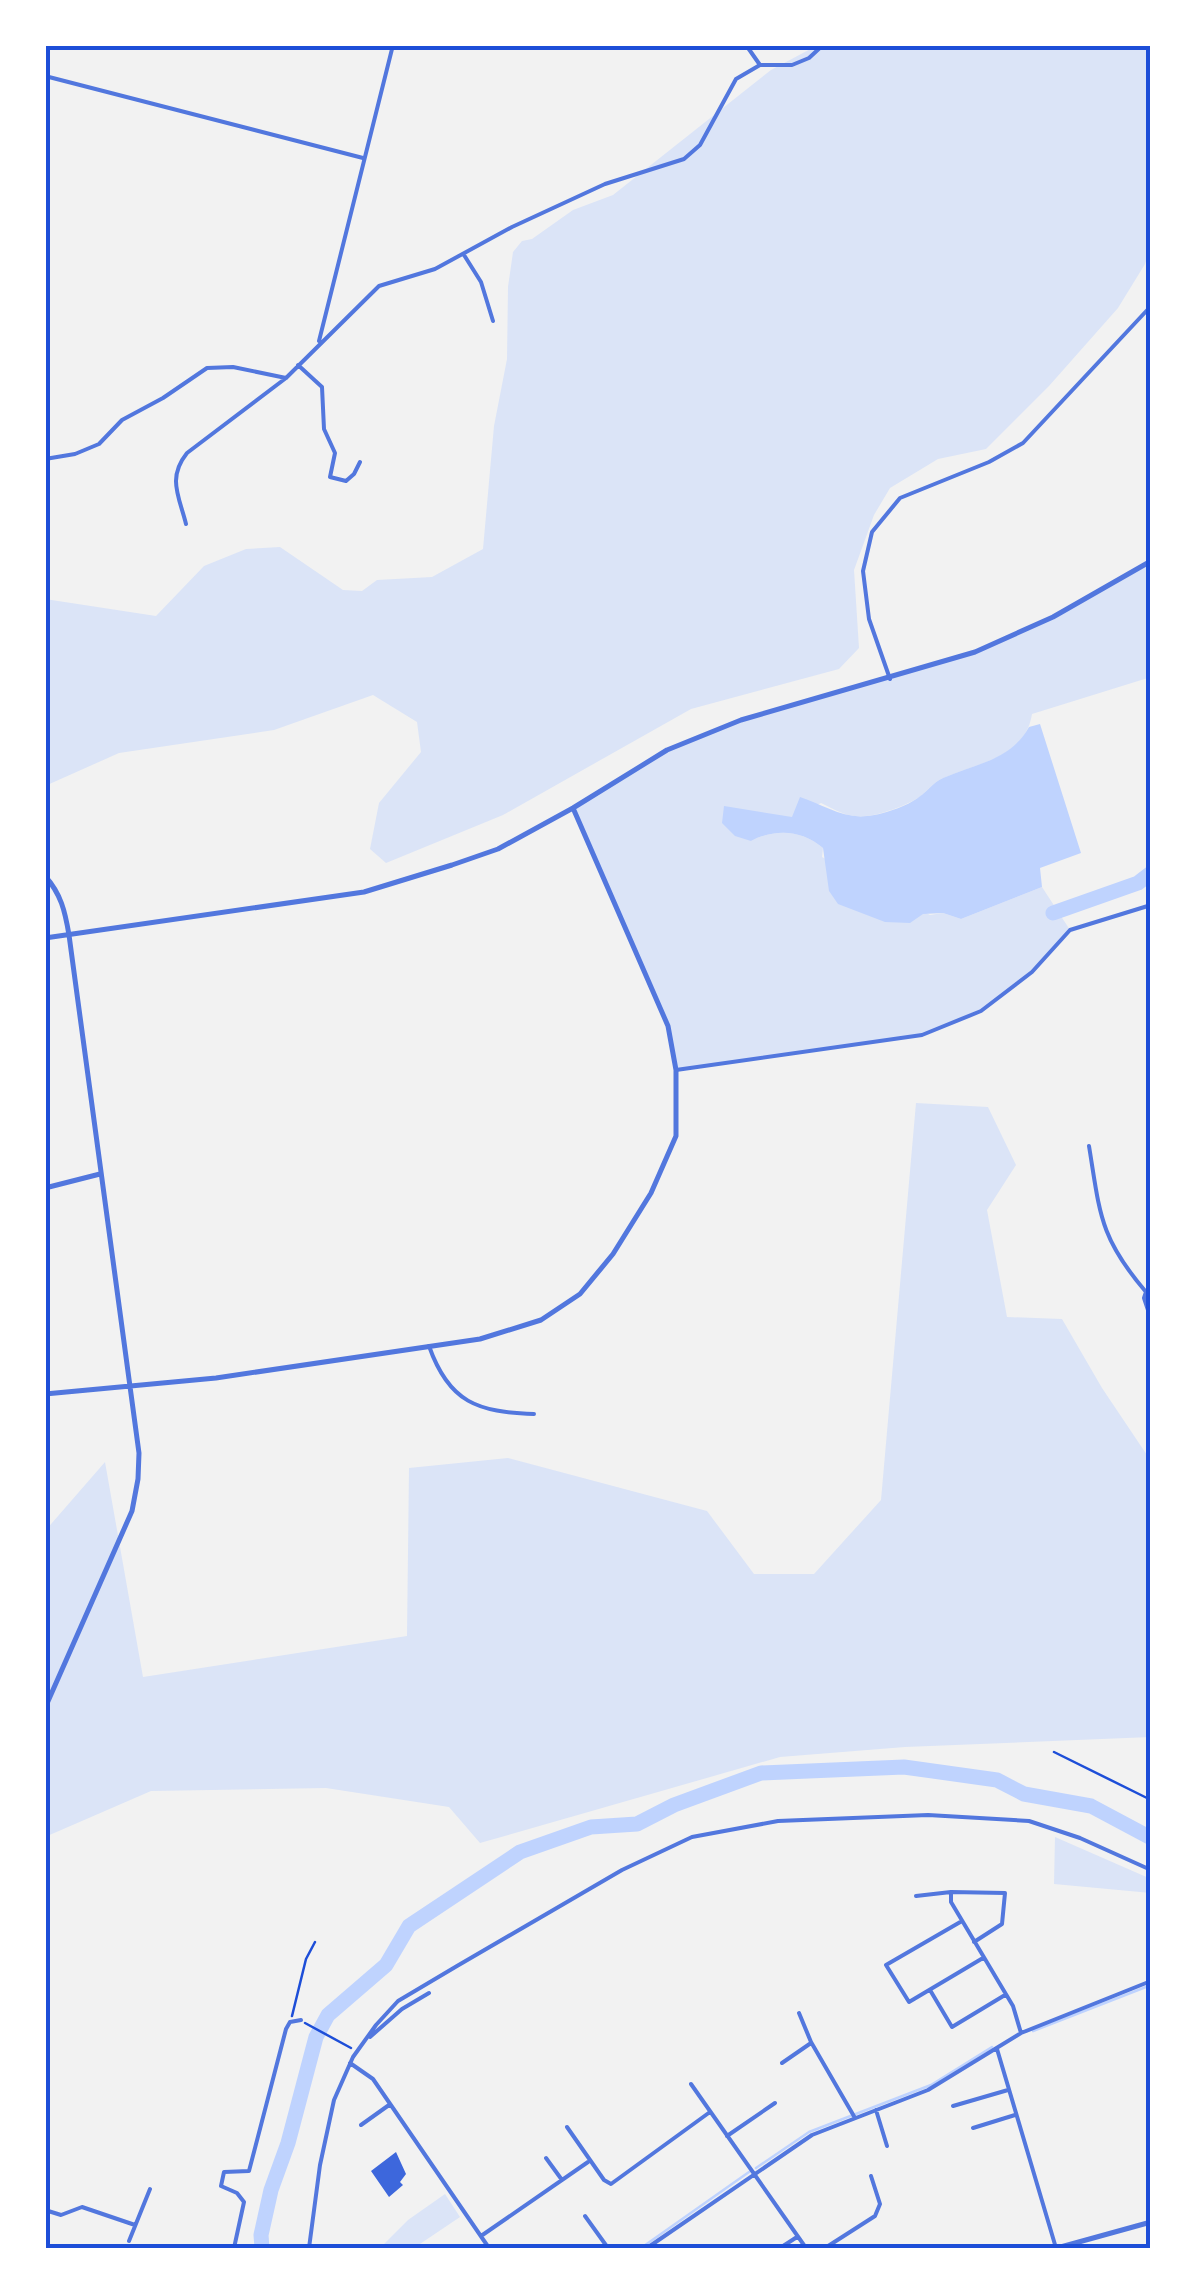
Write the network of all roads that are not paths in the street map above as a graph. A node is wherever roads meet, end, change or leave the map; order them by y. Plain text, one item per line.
1 (393, 45) edge
2 (746, 45) edge
3 (823, 45) edge
4 (760, 66) junction
5 (45, 76) edge
6 (363, 158) junction
7 (464, 255) junction
8 (1151, 306) edge
9 (493, 321) dead end
10 (318, 345) junction
11 (298, 365) junction
12 (286, 378) junction
13 (45, 459) edge
14 (360, 462) dead end
15 (186, 524) dead end
16 (1151, 560) edge
17 (890, 679) junction
18 (573, 808) junction
19 (45, 876) edge
20 (1151, 905) edge
21 (69, 934) junction
22 (45, 938) edge
23 (676, 1070) junction
24 (1089, 1146) dead end
25 (100, 1174) junction
26 (45, 1188) edge
27 (1148, 1291) edge
28 (1151, 1319) edge
29 (429, 1346) junction
30 (128, 1386) junction
31 (45, 1394) edge
32 (534, 1414) dead end
33 (45, 1708) edge
34 (1151, 1870) edge
35 (951, 1892) junction
36 (916, 1896) dead end
37 (962, 1921) junction
38 (974, 1942) junction
39 (984, 1958) junction
40 (1151, 1981) edge
41 (930, 1990) junction
42 (429, 1992) dead end
43 (1005, 1995) junction
44 (799, 2013) dead end
45 (301, 2020) road end
46 (1022, 2033) junction
47 (366, 2039) junction
48 (812, 2042) junction
49 (997, 2048) junction
50 (782, 2063) dead end
51 (350, 2064) junction
52 (690, 2084) dead end
53 (1008, 2090) junction
54 (775, 2103) dead end
55 (390, 2104) junction
56 (953, 2106) dead end
57 (876, 2110) junction
58 (710, 2112) junction
59 (1015, 2115) junction
60 (853, 2116) junction
61 (360, 2126) dead end
62 (566, 2126) dead end
63 (974, 2128) dead end
64 (728, 2136) junction
65 (887, 2146) dead end
66 (546, 2158) dead end
67 (588, 2162) dead end
68 (754, 2174) junction
69 (871, 2176) dead end
70 (562, 2180) junction
71 (150, 2190) dead end
72 (45, 2210) edge
73 (586, 2216) dead end
74 (1151, 2222) edge
75 (135, 2226) junction
76 (481, 2236) junction
77 (798, 2236) junction
78 (128, 2241) dead end
79 (234, 2248) edge
80 (309, 2248) edge
81 (490, 2248) edge
82 (608, 2248) edge
83 (647, 2248) edge
84 (780, 2248) edge
85 (806, 2248) edge
86 (825, 2248) edge
87 (1056, 2248) edge

1 - 6 street
2 - 4 street
3 - 4 street
4 - 7 street
5 - 6 street
6 - 10 street
7 - 9 street
7 - 10 street
8 - 17 street
10 - 11 street
11 - 12 street
11 - 14 street
12 - 13 street
12 - 15 street
16 - 17 street
17 - 18 street
18 - 21 street
18 - 23 street
19 - 21 street
20 - 23 street
21 - 22 street
21 - 25 street
23 - 29 street
24 - 27 street
25 - 26 street
25 - 30 street
27 - 28 street
29 - 30 street
29 - 32 street
30 - 31 street
30 - 33 street
34 - 47 street
35 - 36 street
35 - 37 street
35 - 38 street
37 - 38 street
37 - 41 street
38 - 39 street
39 - 41 street
39 - 43 street
40 - 46 street
41 - 43 street
42 - 47 street
43 - 46 street
44 - 48 street
45 - 79 street
46 - 49 street
47 - 51 street
48 - 50 street
48 - 60 street
49 - 53 street
49 - 57 street
51 - 55 street
51 - 80 street
52 - 58 street
53 - 56 street
53 - 59 street
54 - 64 street
55 - 61 street
55 - 76 street
57 - 60 street
57 - 65 street
58 - 62 street
58 - 64 street
59 - 63 street
59 - 87 street
60 - 68 street
64 - 68 street
66 - 70 street
67 - 70 street
68 - 77 street
68 - 83 street
69 - 86 street
70 - 76 street
71 - 75 street
72 - 75 street
73 - 82 street
74 - 87 street
75 - 78 street
76 - 81 street
77 - 84 street
77 - 85 street

